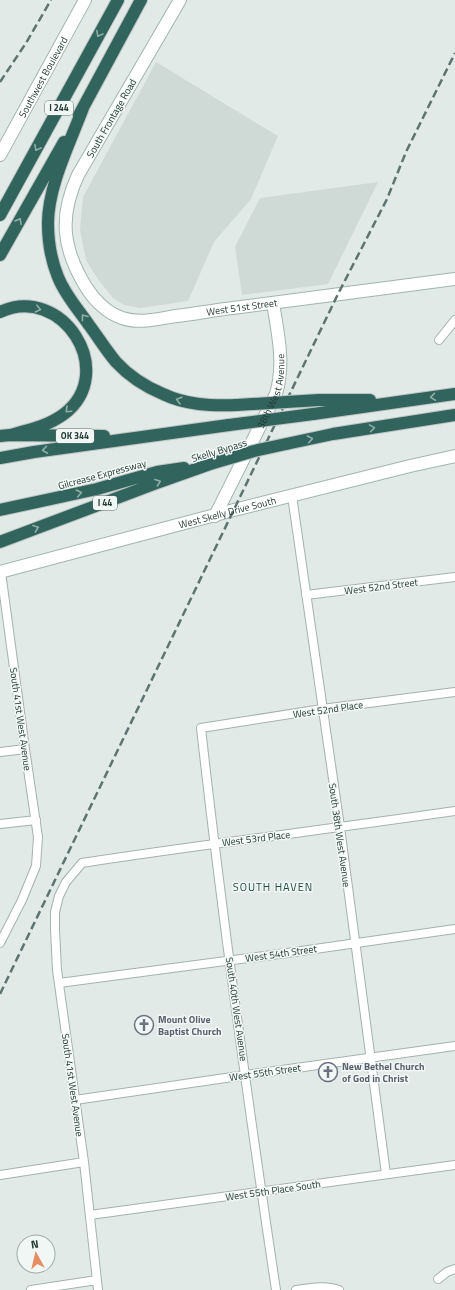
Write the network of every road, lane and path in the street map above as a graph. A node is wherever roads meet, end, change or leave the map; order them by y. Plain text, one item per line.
1 (85, 0) edge
2 (118, 0) edge
3 (141, 0) edge
4 (180, 0) edge
5 (83, 108) junction
6 (0, 155) edge
7 (0, 215) edge
8 (68, 245) joint
9 (0, 255) edge
10 (455, 279) edge
11 (273, 303) junction
12 (0, 312) edge
13 (455, 320) edge
14 (438, 340) dead end
15 (455, 394) edge
16 (411, 400) junction
17 (455, 415) edge
18 (5, 435) edge
19 (139, 437) junction
20 (455, 456) edge
21 (0, 458) edge
22 (210, 464) junction
23 (292, 496) junction
24 (0, 510) edge
25 (215, 516) junction
26 (0, 542) edge
27 (1, 572) edge
28 (455, 577) edge
29 (306, 595) junction
30 (455, 692) edge
31 (322, 709) junction
32 (201, 728) joint
33 (25, 749) junction
34 (0, 752) edge
35 (455, 811) edge
36 (36, 820) junction
37 (0, 824) edge
38 (340, 827) junction
39 (214, 843) junction
40 (66, 882) joint
41 (455, 929) edge
42 (0, 943) edge
43 (355, 943) junction
44 (230, 960) junction
45 (59, 983) junction
46 (455, 1046) edge
47 (371, 1057) junction
48 (246, 1075) junction
49 (75, 1100) junction
50 (84, 1162) junction
51 (455, 1165) edge
52 (386, 1174) junction
53 (0, 1176) edge
54 (261, 1192) junction
55 (90, 1215) junction
56 (455, 1270) edge
57 (438, 1279) dead end
58 (97, 1280) junction
59 (31, 1290) edge
60 (98, 1290) edge
61 (276, 1290) edge
62 (296, 1290) edge
63 (339, 1290) edge

1 - 6 street, Southwest Boulevard
2 -> 7 highway, I 244
3 - 5 highway, I 244
4 - 8 street, South Frontage Road
9 -> 5 highway, I 244
16 -> 5 highway, bridge
8 - 11 street, West 51st Street
10 - 11 street, West 51st Street
11 - 25 street, 38th West Avenue
12 -> 18 highway
13 - 14 street
15 -> 16 highway, Skelly Bypass
16 - 19 highway, Skelly Bypass, bridge
22 -> 17 highway, Skelly Bypass / I 44, bridge
18 - 19 highway, OK 344
19 -> 21 highway, Skelly Bypass
20 - 23 street, West Skelly Drive South
24 -> 22 highway, Gilcrease Expressway
26 -> 22 highway, Skelly Bypass / I 44
23 - 25 street, West Skelly Drive South
23 - 29 street, South 38th West Avenue
25 - 27 street, West Skelly Drive South
27 - 33 street, South 41st West Avenue
28 - 29 street, West 52nd Street
29 - 31 street, South 38th West Avenue
30 - 31 street, West 52nd Place
31 - 32 street, West 52nd Place
31 - 38 street, South 38th West Avenue
32 - 39 street, South 40th West Avenue
33 - 34 street
33 - 36 street, South 41st West Avenue
35 - 38 street, West 53rd Place
36 - 37 street
36 - 42 street, South 41st West Avenue
38 - 39 street, West 53rd Place
38 - 43 street, South 38th West Avenue
39 - 40 street, West 53rd Place
39 - 44 street, South 40th West Avenue
40 - 45 street, South 41st West Avenue
41 - 43 street, West 54th Street
43 - 44 street, West 54th Street
43 - 47 street, South 38th West Avenue
44 - 45 street, West 54th Street
44 - 48 street, South 40th West Avenue
45 - 49 street, South 41st West Avenue
46 - 47 street, West 55th Street
47 - 48 street, West 55th Street
47 - 52 street, South 38th West Avenue
48 - 49 street, West 55th Street
48 - 54 street, South 40th West Avenue
49 - 50 street, South 41st West Avenue
50 - 53 street
50 - 55 street, South 41st West Avenue
51 - 52 street, West 55th Place South
52 - 54 street, West 55th Place South
54 - 55 street, West 55th Place South
54 - 61 street, South 40th West Avenue
55 - 58 street, South 41st West Avenue
56 - 57 street
58 - 59 street
58 - 60 street, South 41st West Avenue
62 - 63 street

